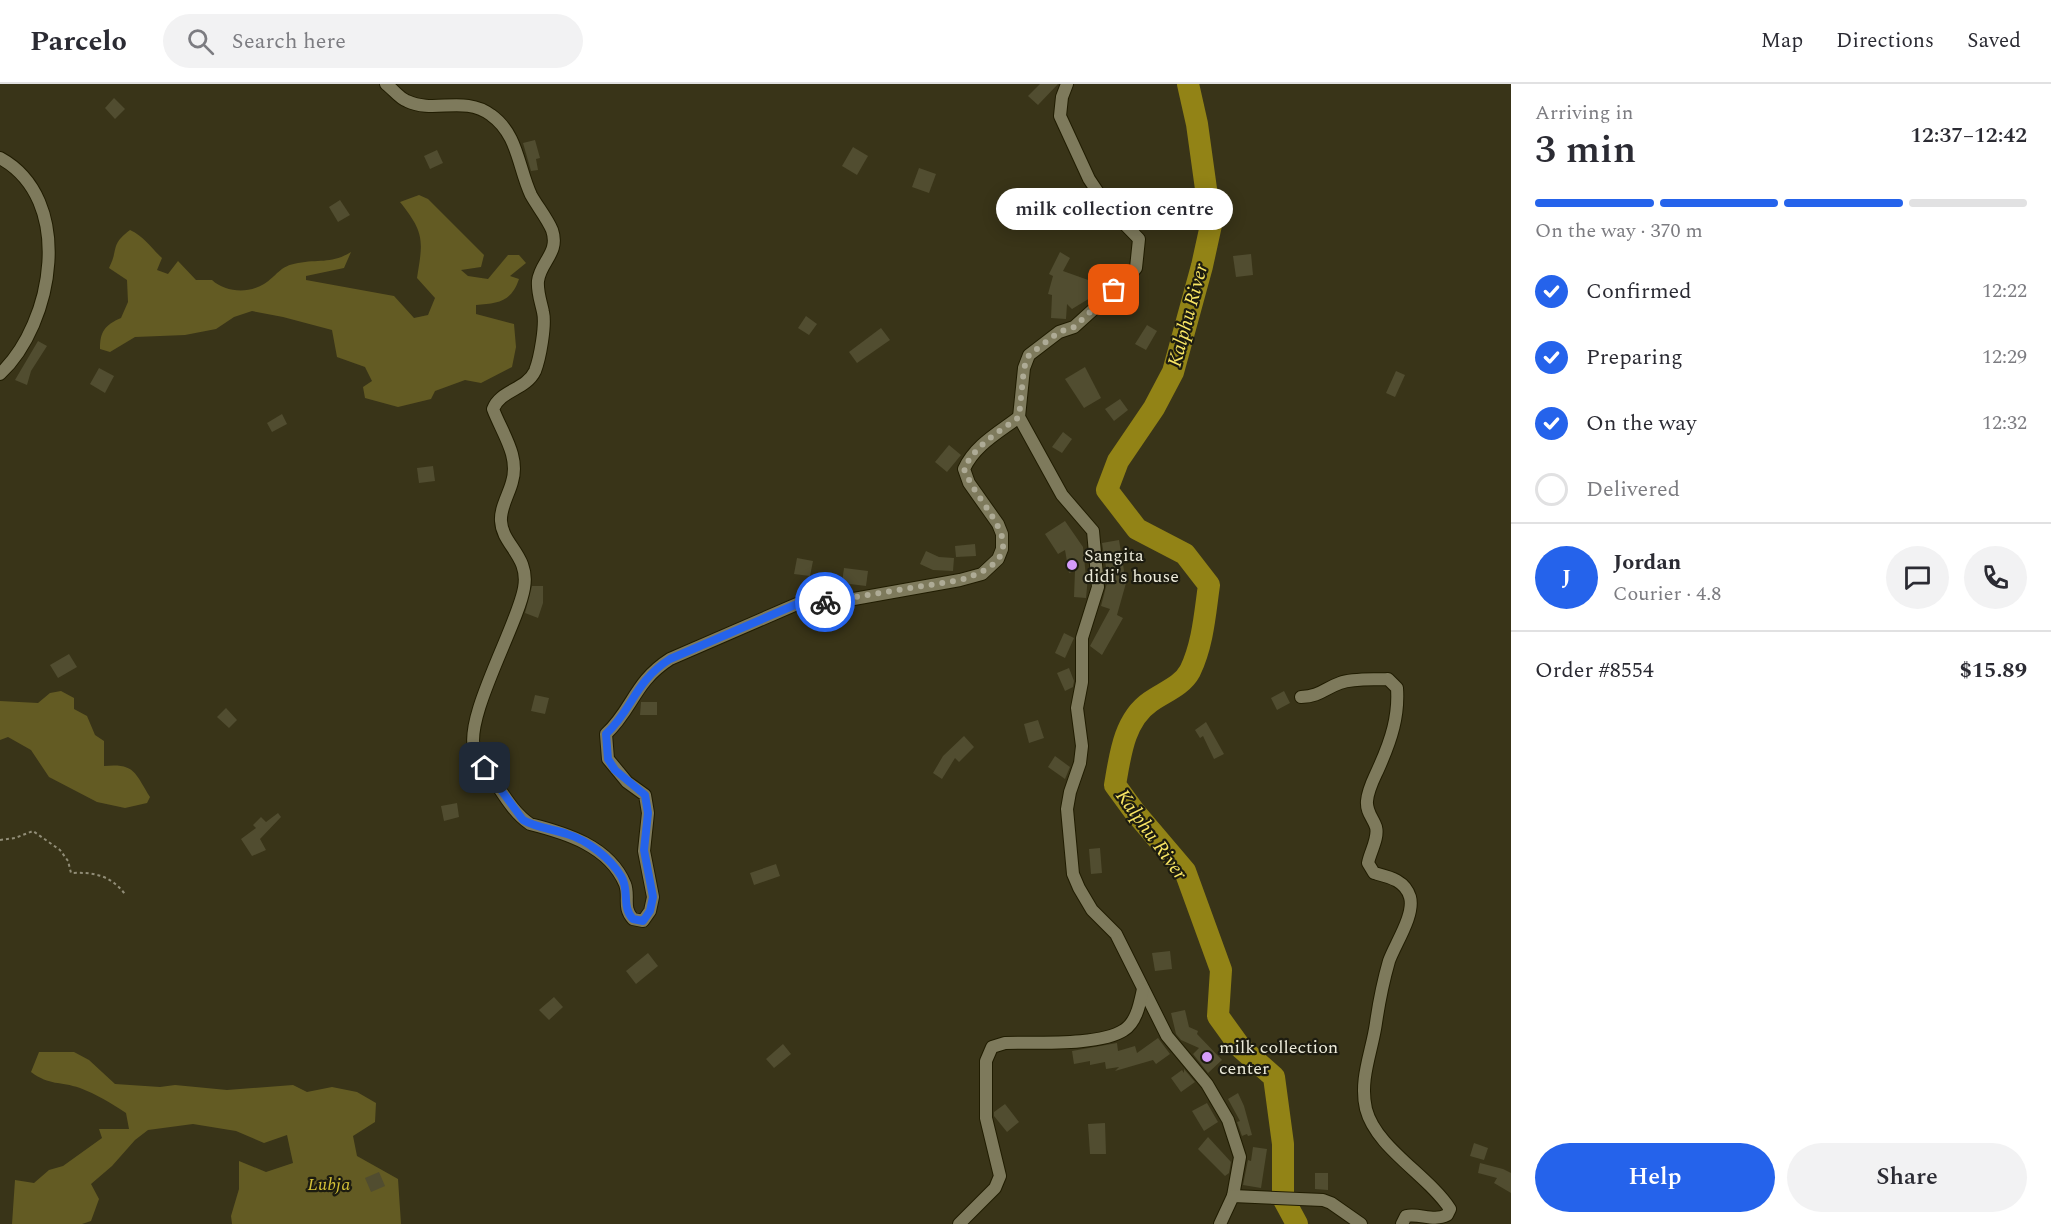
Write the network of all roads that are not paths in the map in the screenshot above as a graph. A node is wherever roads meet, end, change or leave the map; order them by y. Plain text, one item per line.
1 (386, 84) edge
2 (1066, 84) edge
3 (0, 158) edge
4 (0, 374) edge
5 (1019, 417) junction
6 (1300, 697) dead end
7 (1143, 989) junction
8 (1233, 1196) junction
9 (959, 1224) edge
10 (1220, 1224) edge
11 (1361, 1224) edge
12 (1402, 1224) edge

1 - 5 street
2 - 5 street
3 - 4 street
5 - 7 street
6 - 12 street
7 - 8 street
7 - 9 street
8 - 10 street
8 - 11 street

